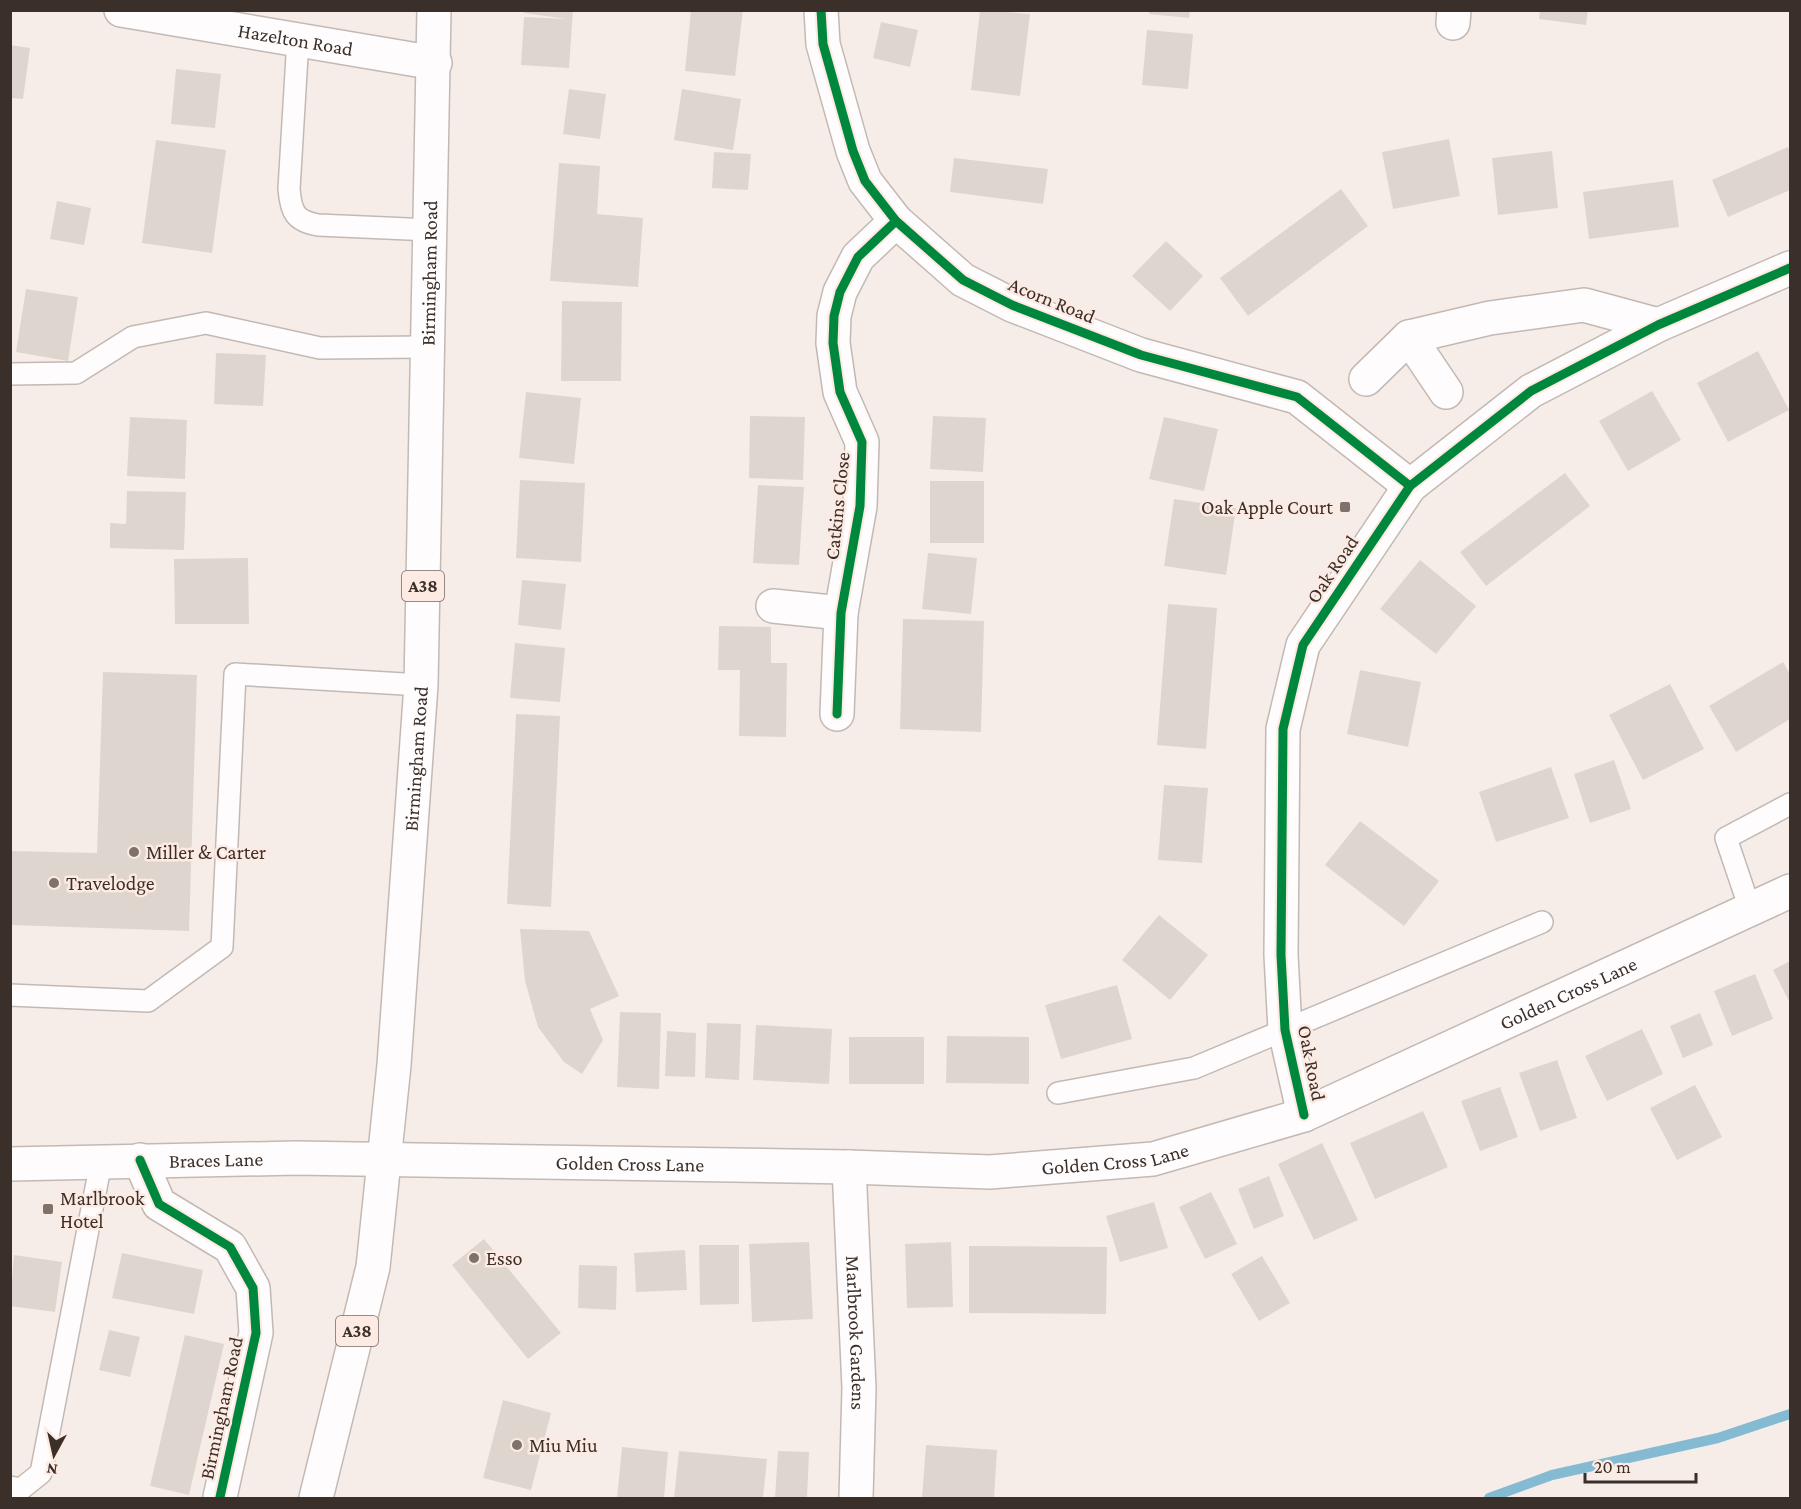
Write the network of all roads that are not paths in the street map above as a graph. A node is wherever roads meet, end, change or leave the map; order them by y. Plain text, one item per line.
1 (121, 10) edge
2 (434, 10) edge
3 (821, 10) edge
4 (289, 29) edge
5 (435, 63) junction
6 (896, 221) junction
7 (430, 230) junction
8 (1791, 268) edge
9 (1658, 325) junction
10 (1409, 337) junction
11 (427, 347) junction
12 (10, 374) edge
13 (1366, 379) dead end
14 (1446, 392) dead end
15 (1410, 486) junction
16 (773, 606) dead end
17 (842, 612) junction
18 (421, 685) junction
19 (837, 714) dead end
20 (1791, 804) edge
21 (1791, 891) edge
22 (1750, 909) junction
23 (1542, 922) dead end
24 (10, 995) edge
25 (1285, 1030) junction
26 (1058, 1093) dead end
27 (1304, 1115) junction
28 (141, 1160) junction
29 (386, 1160) junction
30 (101, 1162) junction
31 (10, 1164) edge
32 (849, 1167) junction
33 (10, 1487) edge
34 (220, 1497) edge
35 (316, 1498) edge
36 (856, 1498) edge

1 - 4 main road, Hazelton Road
2 - 5 main road, Birmingham Road / A38
3 - 6 main road, Acorn Road
4 - 5 main road, Hazelton Road
4 - 7 lane
5 - 7 main road, Birmingham Road / A38
6 - 15 main road, Acorn Road
6 - 17 main road, Catkins Close
7 - 11 main road, Birmingham Road / A38
8 - 9 main road, Oak Road
9 - 10 main road
9 - 15 main road, Oak Road
10 - 13 main road
10 - 14 main road
11 - 12 lane
11 - 18 main road, Birmingham Road / A38
15 - 25 main road, Oak Road
16 - 17 main road
17 - 19 main road, Catkins Close
18 - 24 lane
18 - 29 main road, Birmingham Road / A38
20 - 22 lane
21 - 22 main road, Golden Cross Lane
22 - 27 main road, Golden Cross Lane
23 - 25 lane
25 - 26 lane
25 - 27 main road, Oak Road
27 - 32 main road, Golden Cross Lane
28 - 29 main road, Braces Lane
28 - 30 main road, Braces Lane
28 - 34 main road, Birmingham Road
29 - 32 main road, Golden Cross Lane
29 - 35 main road, Birmingham Road / A38
30 - 31 main road, Braces Lane
30 - 33 lane
32 - 36 main road, Marlbrook Gardens

